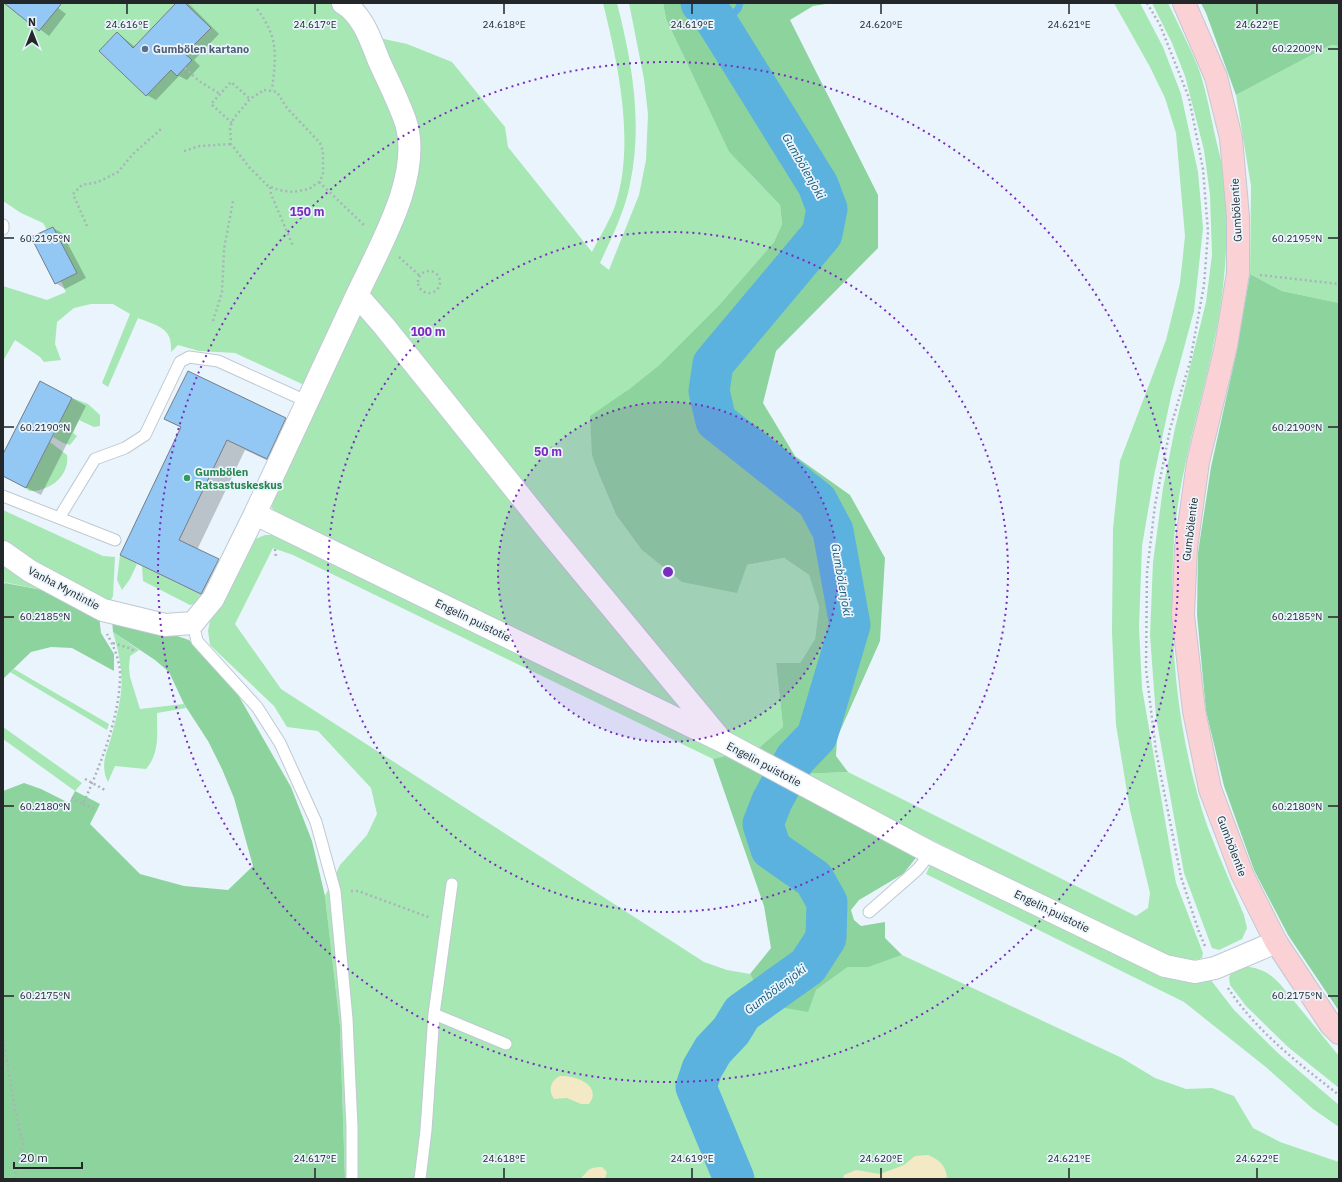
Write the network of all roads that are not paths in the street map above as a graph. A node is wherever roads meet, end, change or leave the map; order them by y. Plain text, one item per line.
1 (343, 3) edge
2 (1184, 3) edge
3 (3, 225) edge
4 (3, 229) edge
5 (357, 295) junction
6 (306, 401) junction
7 (3, 496) edge
8 (255, 514) junction
9 (59, 518) junction
10 (115, 540) dead end
11 (3, 552) edge
12 (193, 623) junction
13 (722, 741) junction
14 (931, 853) junction
15 (452, 884) dead end
16 (868, 912) dead end
17 (1276, 942) junction
18 (434, 1014) junction
19 (1339, 1033) edge
20 (506, 1044) dead end
21 (352, 1179) edge
22 (420, 1179) edge

1 - 5 street
2 - 17 main road, Gumbölentie
3 - 4 lane
5 - 6 street
5 - 13 street
6 - 8 street
6 - 9 lane
7 - 9 lane
8 - 12 street
8 - 13 street, Engelin puistotie
9 - 10 lane
11 - 12 street, Vanha Myntintie
12 - 21 lane
13 - 14 street, Engelin puistotie
14 - 16 lane
14 - 17 street, Engelin puistotie
15 - 18 lane
17 - 19 main road, Gumbölentie
18 - 20 lane
18 - 22 lane

